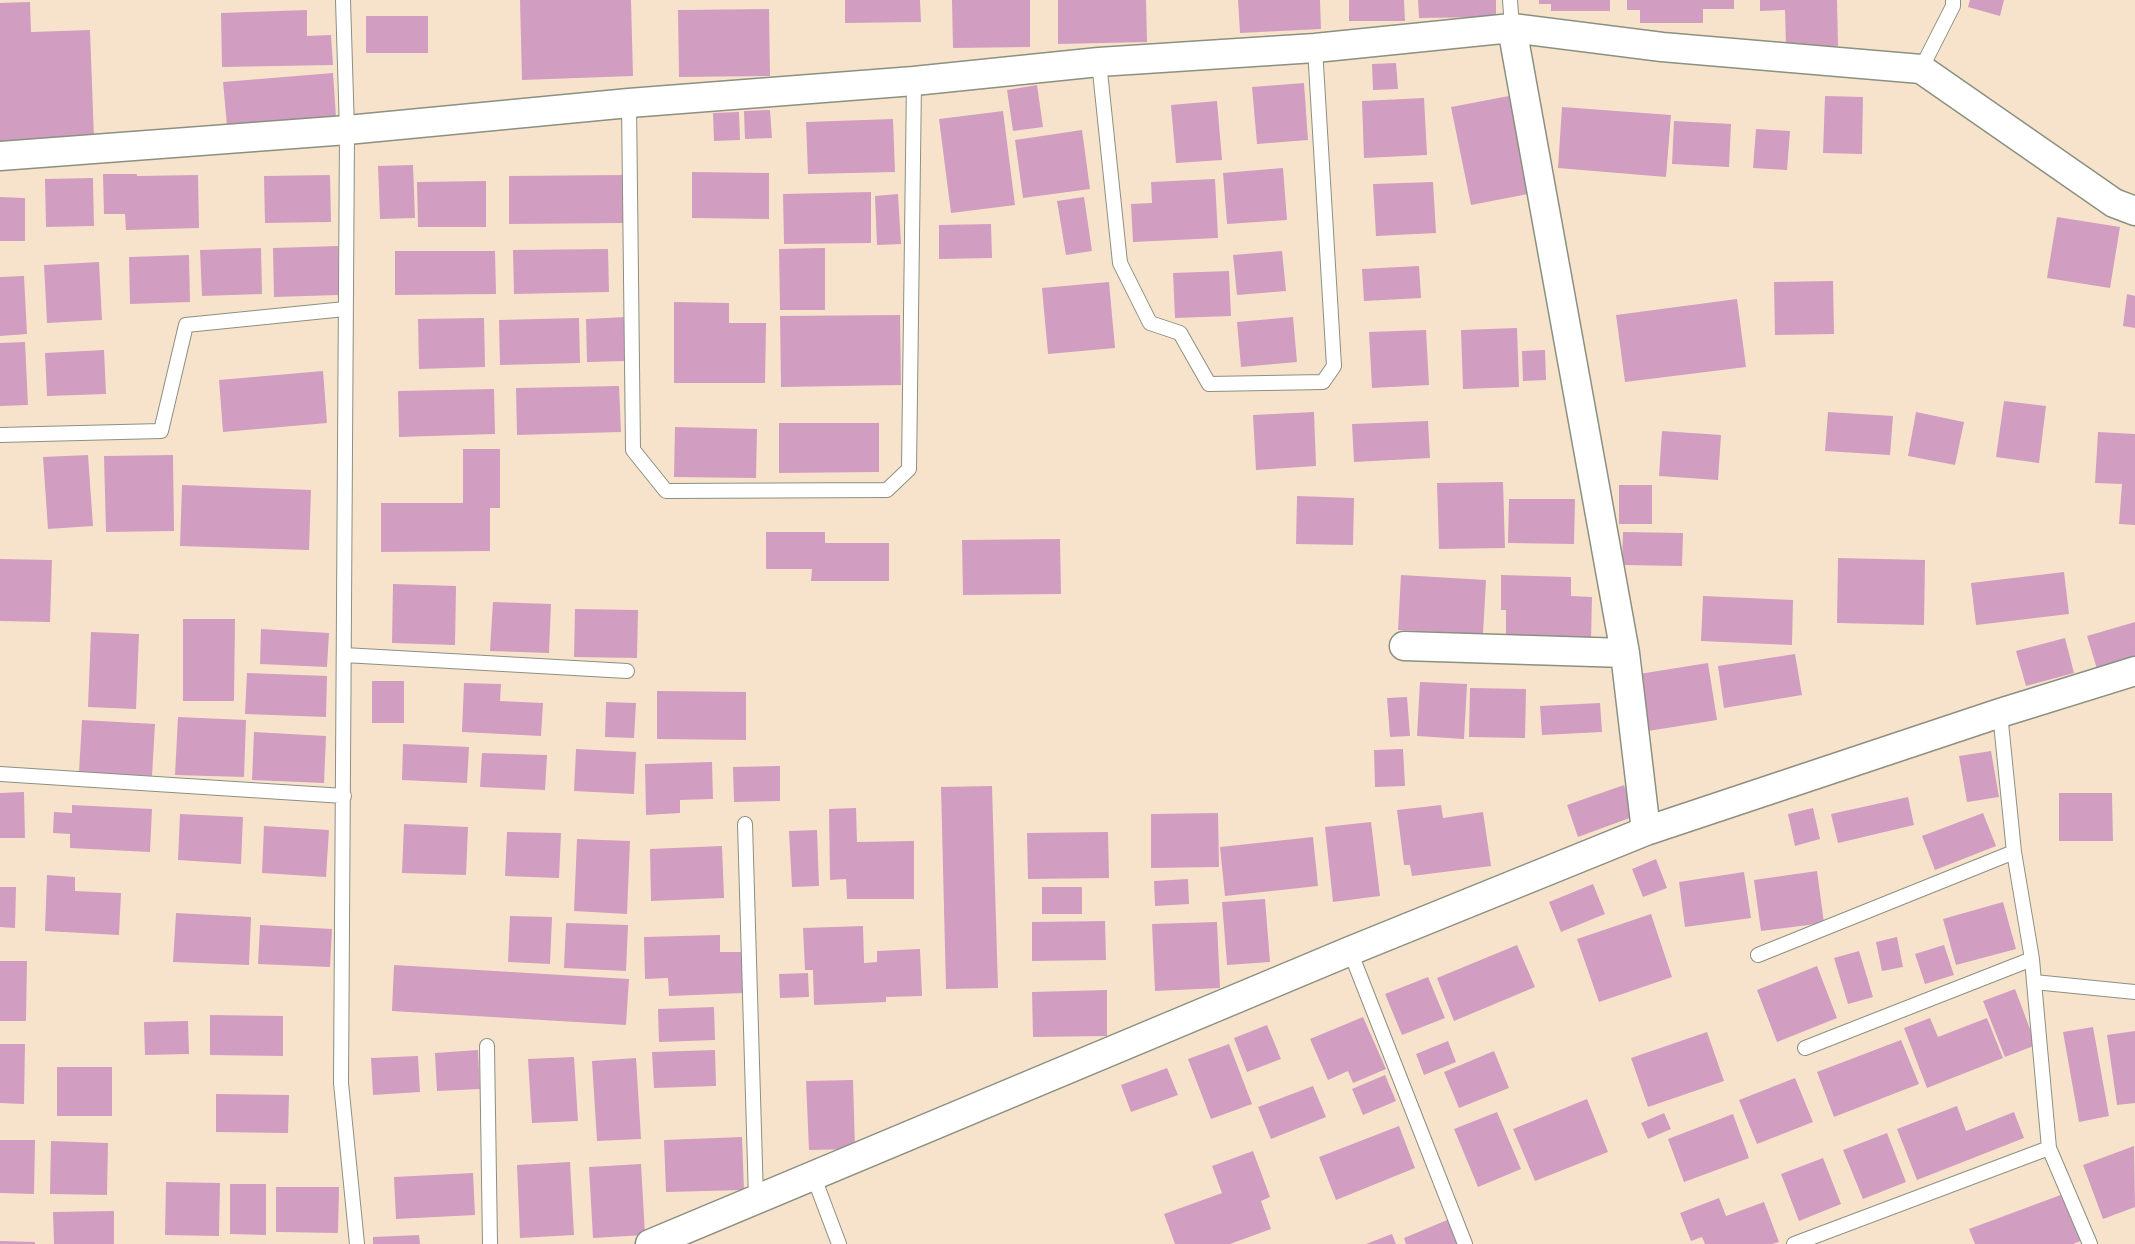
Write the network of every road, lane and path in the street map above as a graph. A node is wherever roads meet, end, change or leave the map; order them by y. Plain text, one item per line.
1 (343, 0) edge
2 (1953, 0) edge
3 (1511, 14) edge
4 (1315, 48) junction
5 (1099, 62) junction
6 (1921, 69) junction
7 (914, 81) junction
8 (629, 103) junction
9 (347, 130) junction
10 (0, 156) edge
11 (2135, 211) edge
12 (345, 309) junction
13 (0, 435) edge
14 (1404, 646) dead end
15 (1624, 653) junction
16 (344, 655) junction
17 (627, 671) dead end
18 (2135, 672) edge
19 (2000, 713) junction
20 (0, 774) edge
21 (344, 796) junction
22 (745, 824) dead end
23 (1646, 831) junction
24 (2014, 852) junction
25 (1350, 951) junction
26 (1758, 955) dead end
27 (2032, 959) junction
28 (2034, 982) junction
29 (2135, 992) edge
30 (487, 1046) dead end
31 (1804, 1048) dead end
32 (2049, 1148) junction
33 (813, 1175) junction
34 (756, 1199) junction
35 (357, 1244) edge
36 (490, 1244) edge
37 (650, 1244) edge
38 (839, 1244) edge
39 (1465, 1244) edge
40 (1794, 1244) edge
41 (2090, 1244) edge

1 - 9 lane
2 - 6 lane
3 - 4 street
3 - 6 street
3 - 15 street
4 - 5 street
4 - 5 lane
5 - 7 street
6 - 11 street
7 - 8 street
7 - 8 lane
8 - 9 street
9 - 10 street
9 - 12 lane
12 - 13 lane
12 - 16 lane
14 - 15 street
15 - 23 street
16 - 17 lane
16 - 21 lane
18 - 19 street
19 - 23 street
19 - 24 lane
20 - 21 lane
21 - 35 lane
22 - 34 lane
23 - 25 street
24 - 26 lane
24 - 27 lane
25 - 33 street
25 - 39 lane
27 - 28 lane
27 - 31 lane
28 - 29 lane
28 - 32 lane
30 - 36 lane
32 - 40 lane
32 - 41 lane
33 - 34 street
33 - 38 lane
34 - 37 street

